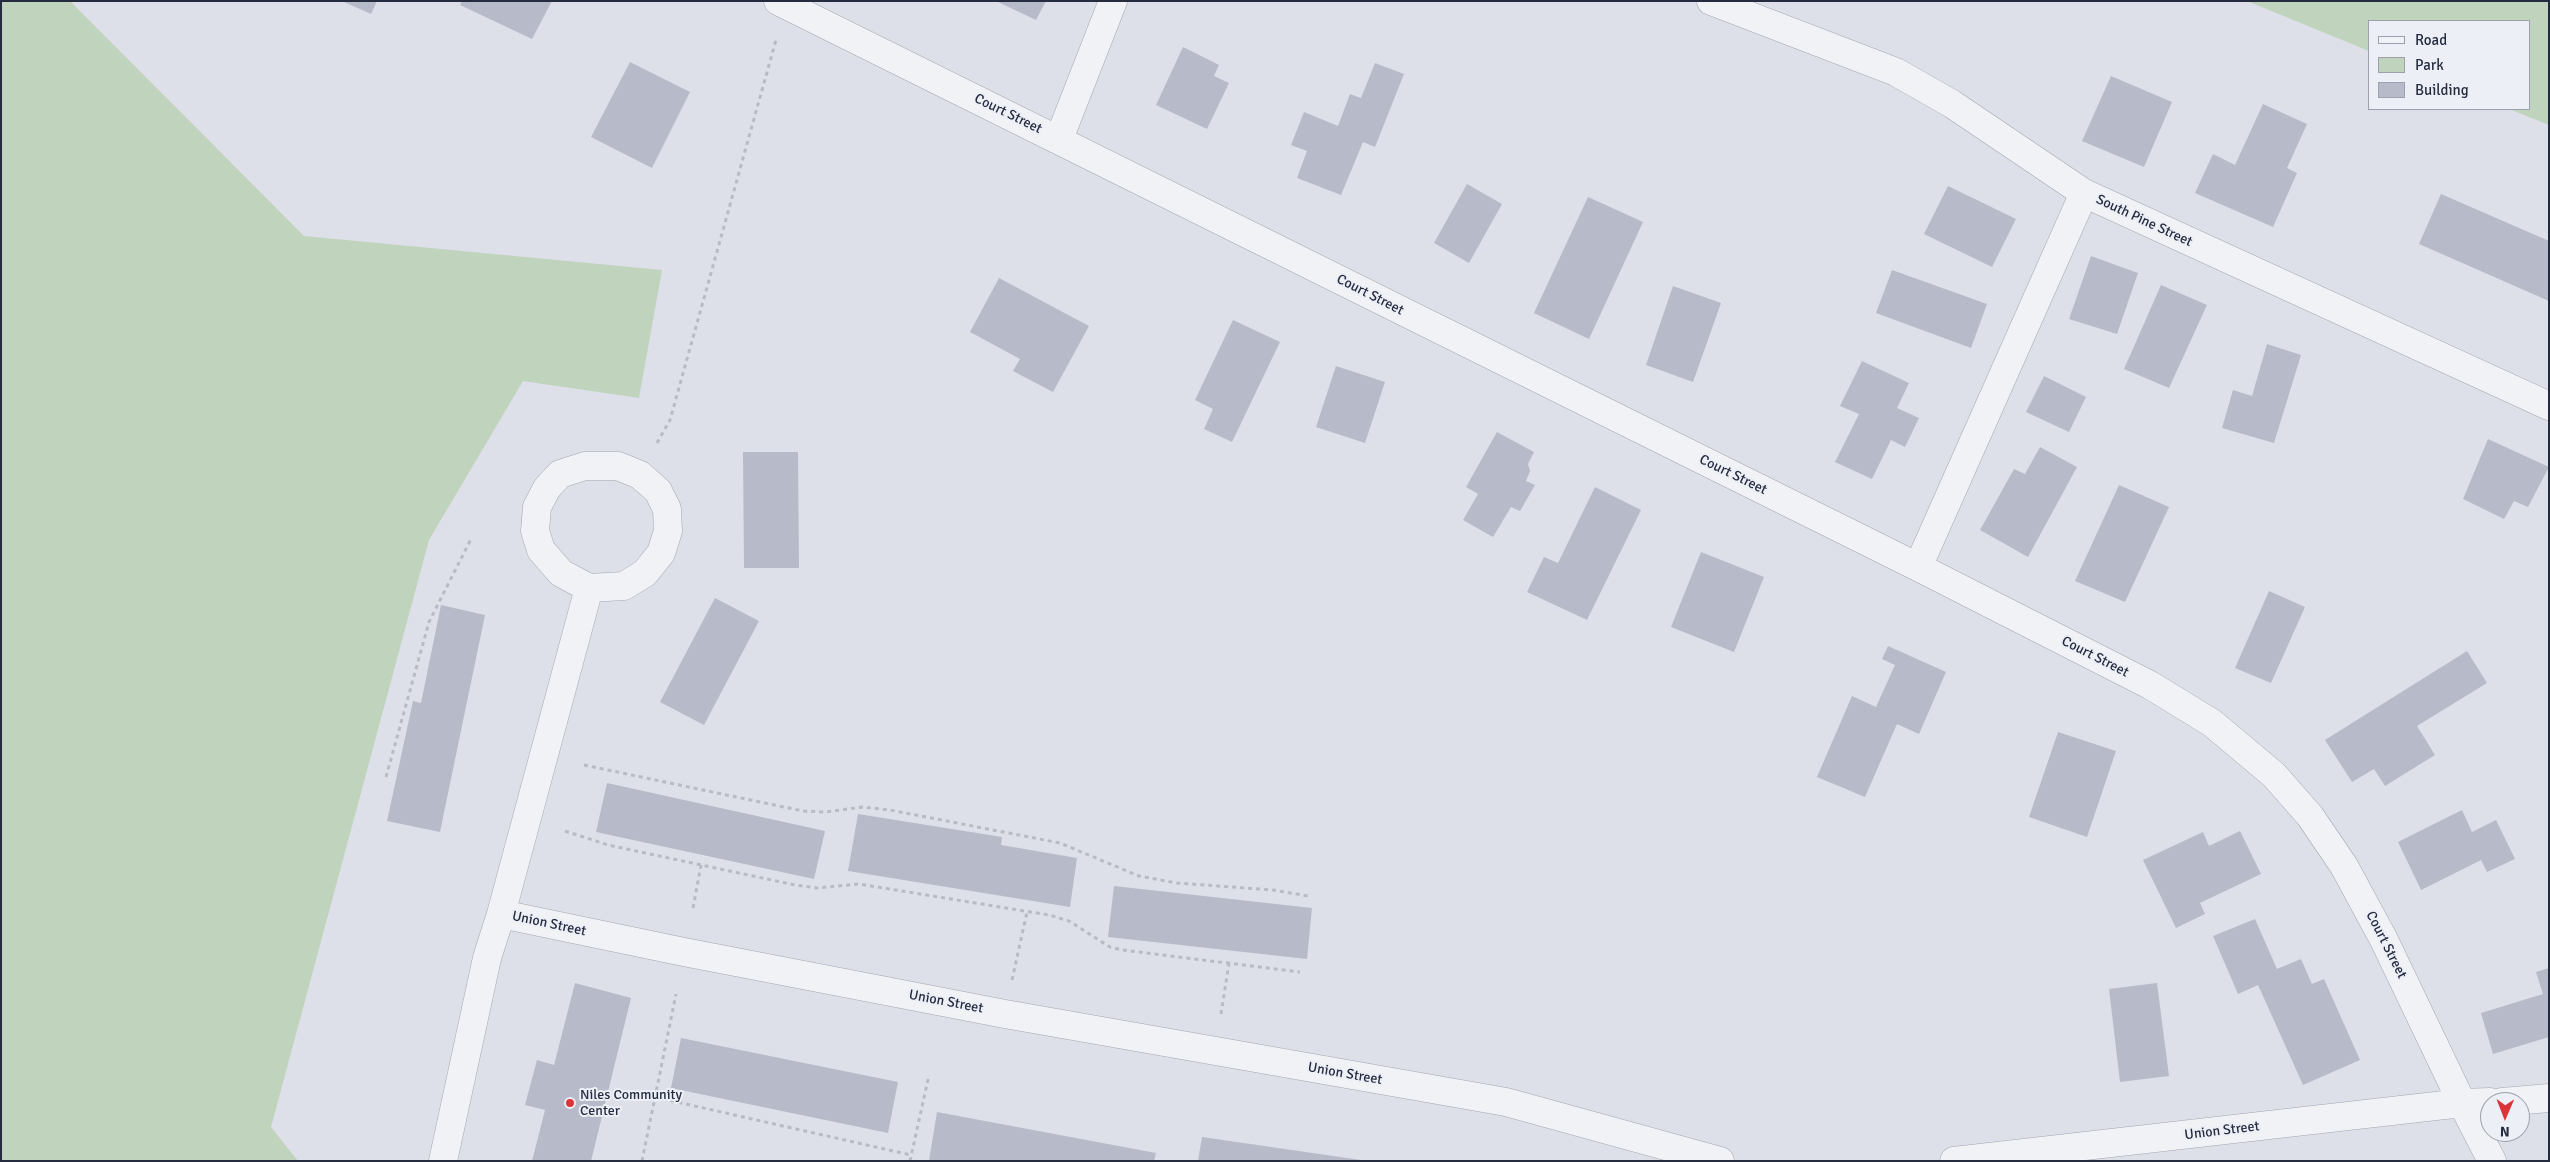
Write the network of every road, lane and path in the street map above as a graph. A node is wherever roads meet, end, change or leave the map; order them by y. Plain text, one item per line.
1 (1113, 1) edge
2 (1711, 1) edge
3 (782, 3) edge
4 (1059, 139) junction
5 (2084, 193) junction
6 (2549, 406) edge
7 (640, 475) junction
8 (470, 539) dead end
9 (1918, 567) junction
10 (589, 588) junction
11 (584, 765) dead end
12 (386, 777) dead end
13 (565, 831) dead end
14 (701, 865) junction
15 (1308, 896) dead end
16 (693, 908) dead end
17 (1028, 912) junction
18 (501, 914) junction
19 (1229, 963) junction
20 (1300, 972) dead end
21 (676, 994) dead end
22 (1005, 1014) junction
23 (1216, 1052) junction
24 (929, 1075) dead end
25 (655, 1097) junction
26 (2549, 1098) edge
27 (2530, 1100) edge
28 (2480, 1103) edge
29 (2462, 1104) junction
30 (911, 1155) junction
31 (2065, 1155) edge
32 (443, 1161) edge
33 (642, 1161) edge
34 (910, 1161) edge
35 (1720, 1161) edge
36 (1954, 1161) edge
37 (2492, 1161) edge

1 - 4 street
2 - 5 street
3 - 4 street, Court Street
3 - 7 path
4 - 9 street, Court Street
5 - 6 street, South Pine Street
5 - 9 street, South Pine Street
7 - 10 street
7 - 10 street
8 - 12 path
9 - 29 street, Court Street
10 - 18 street, Union Street
11 - 15 path
13 - 14 path
14 - 16 path
14 - 17 path
17 - 19 path
17 - 22 path
18 - 22 street, Union Street
18 - 32 street
19 - 20 path
19 - 23 path
21 - 25 path
22 - 23 street, Union Street
23 - 35 street, Union Street
24 - 30 path
25 - 30 path
25 - 33 path
26 - 27 street
28 - 29 street, Union Street
29 - 31 street, Union Street
29 - 37 street, Court Street
30 - 34 path
31 - 36 street, Union Street

